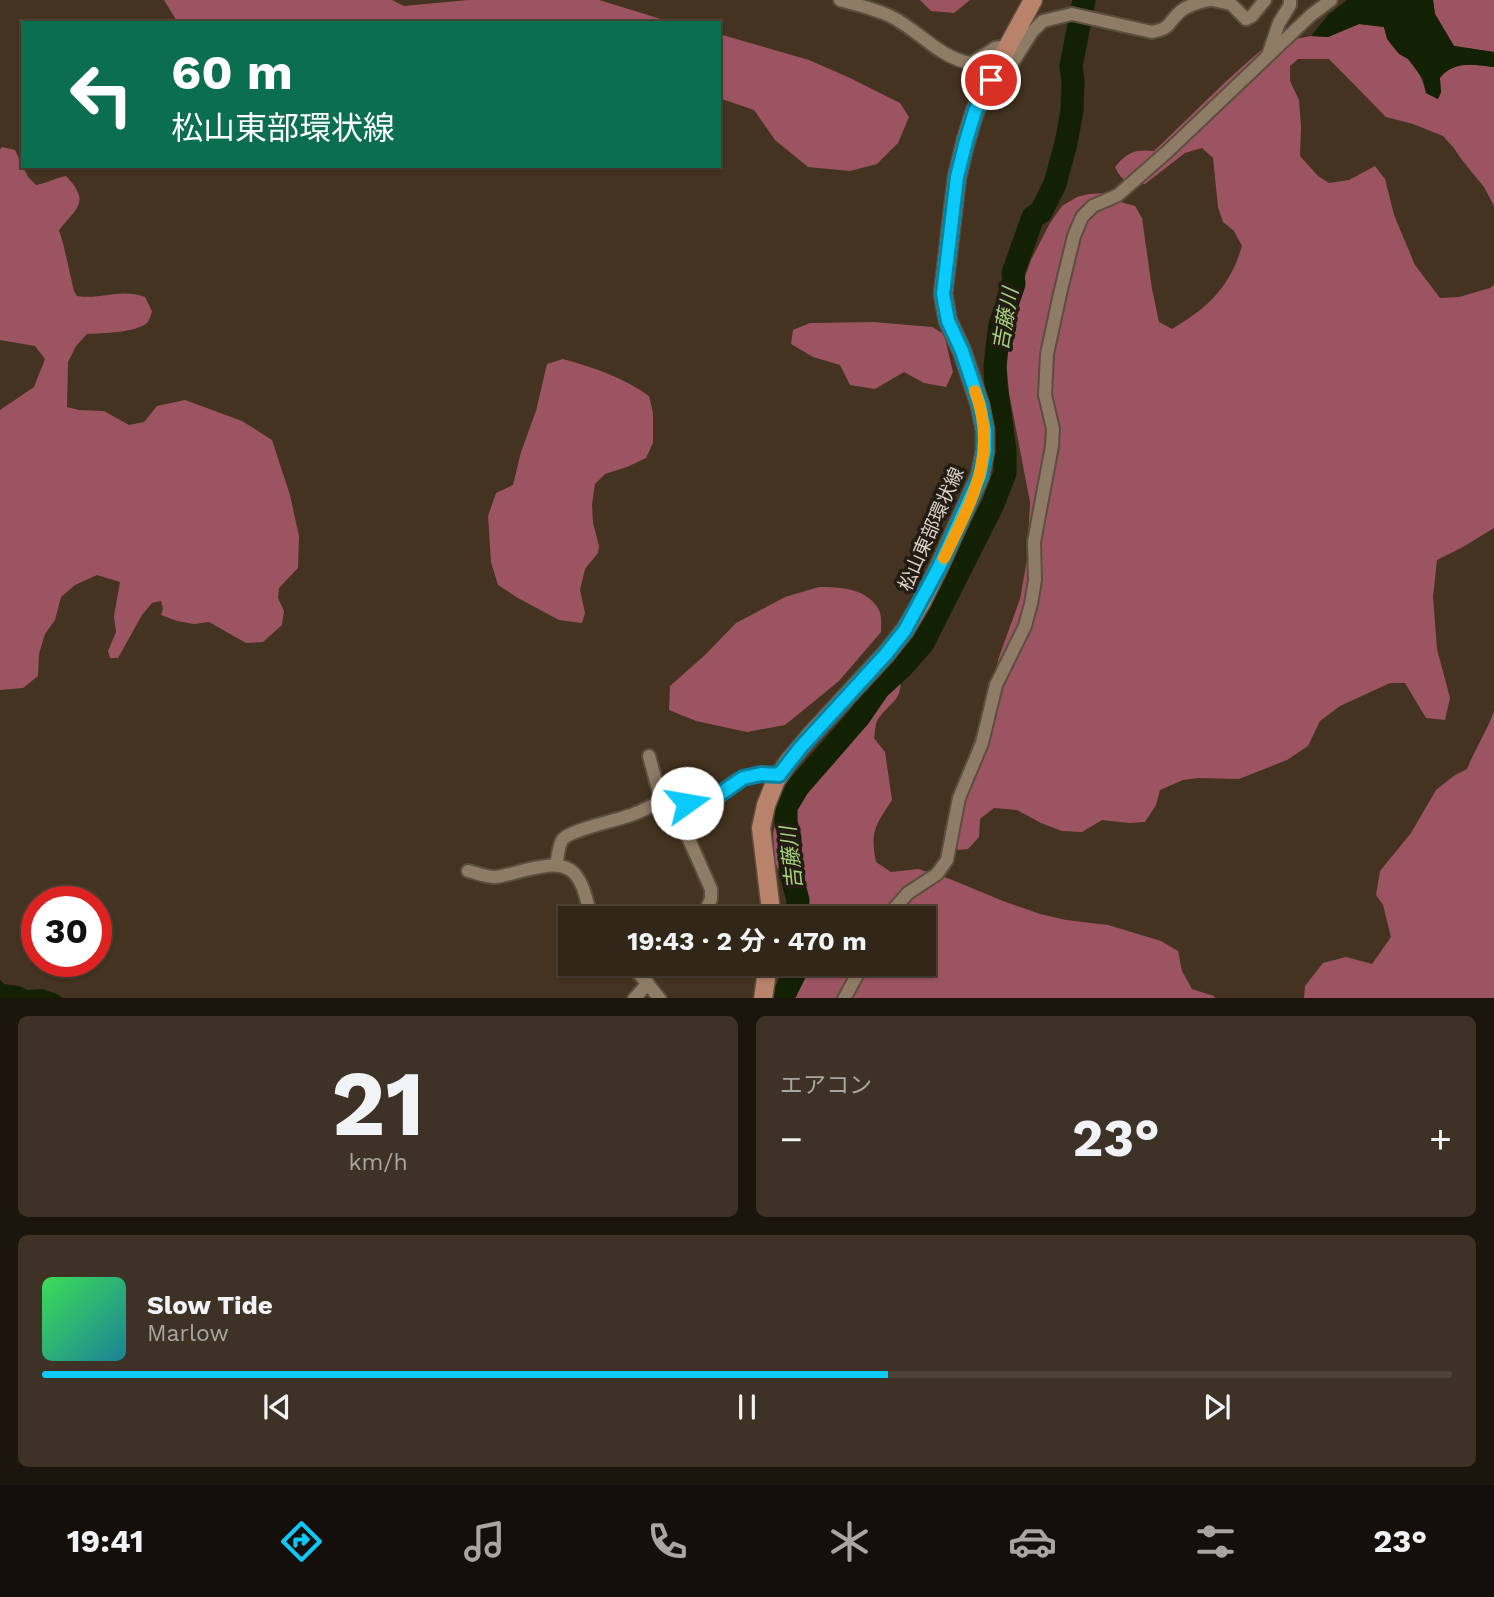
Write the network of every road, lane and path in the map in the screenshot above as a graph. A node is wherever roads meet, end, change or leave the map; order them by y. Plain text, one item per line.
1 (840, 0) edge
2 (1033, 0) edge
3 (1211, 0) edge
4 (1265, 0) edge
5 (1290, 0) edge
6 (1331, 0) edge
7 (1008, 46) junction
8 (1268, 55) junction
9 (991, 80) junction
10 (649, 755) dead end
11 (779, 775) junction
12 (666, 801) junction
13 (697, 810) junction
14 (556, 866) junction
15 (468, 871) dead end
16 (588, 906) edge
17 (708, 906) edge
18 (770, 906) edge
19 (897, 906) edge
20 (641, 976) edge
21 (649, 976) edge
22 (766, 976) edge
23 (856, 976) edge
24 (646, 981) junction
25 (635, 998) edge
26 (659, 998) edge
27 (763, 998) edge
28 (845, 998) edge

1 - 7 street
2 - 7 main road, 松山東部環状線
3 - 4 street
3 - 9 street
5 - 8 street
6 - 8 street
7 - 9 main road, 松山東部環状線
8 - 19 street
9 - 11 main road, 松山東部環状線
10 - 12 street
11 - 13 street
11 - 18 main road, 松山東部環状線
12 - 13 street
12 - 14 street
13 - 17 street
14 - 15 street
14 - 16 street
20 - 24 street
21 - 24 street
22 - 27 main road
23 - 28 street
24 - 25 street
24 - 26 street

